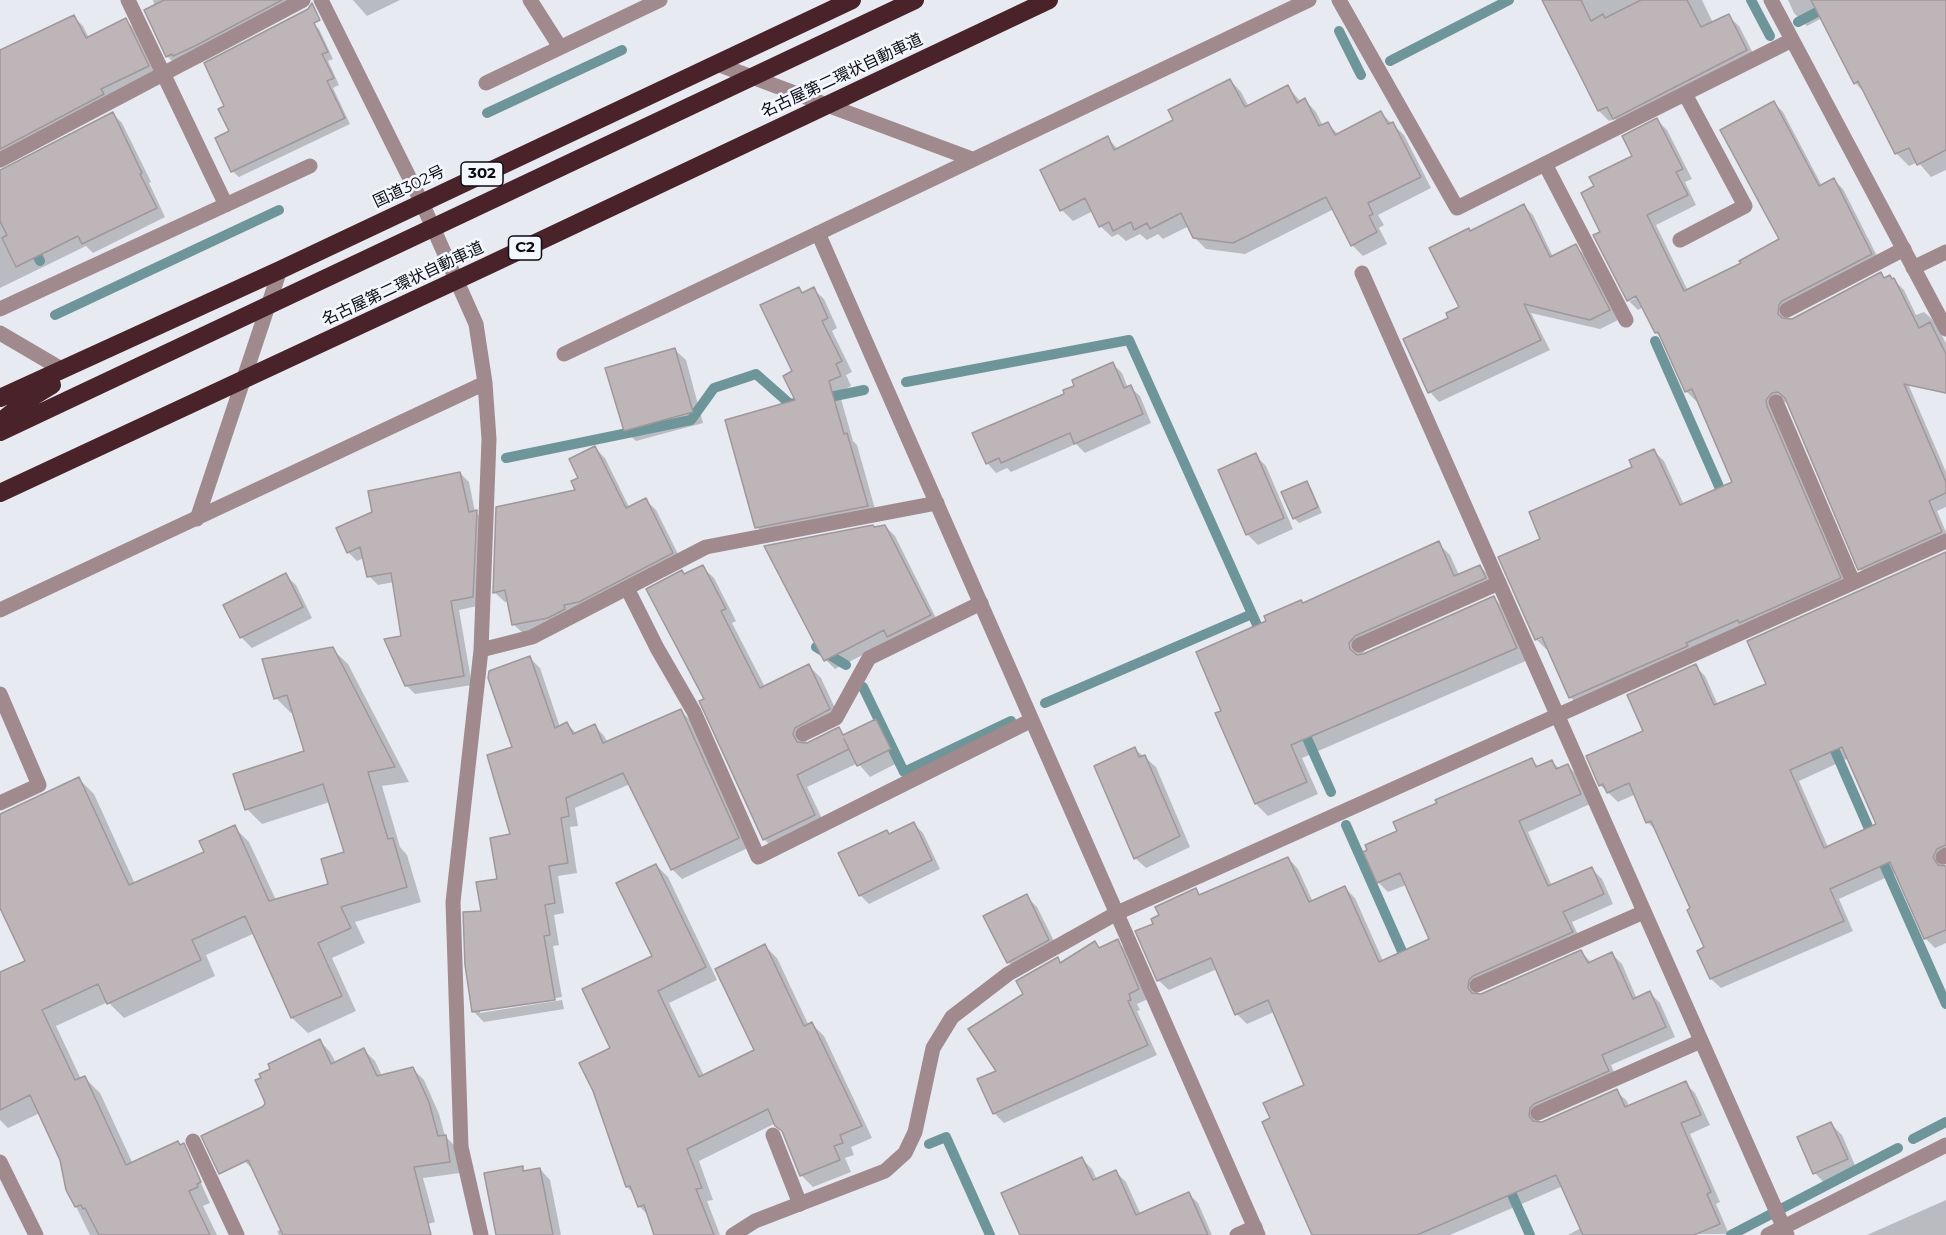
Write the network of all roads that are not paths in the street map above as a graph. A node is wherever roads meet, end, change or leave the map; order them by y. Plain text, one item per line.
1 (128, 0) edge
2 (303, 0) edge
3 (321, 0) edge
4 (531, 0) edge
5 (660, 0) edge
6 (852, 0) edge
7 (915, 0) edge
8 (1049, 0) edge
9 (1309, 0) edge
10 (1339, 0) edge
11 (1771, 0) edge
12 (1792, 40) junction
13 (560, 47) junction
14 (717, 64) junction
15 (163, 74) junction
16 (486, 83) dead end
17 (1685, 94) junction
18 (972, 159) junction
19 (0, 160) edge
20 (1545, 164) junction
21 (310, 166) dead end
22 (422, 203) junction
23 (225, 205) junction
24 (818, 232) junction
25 (1680, 240) dead end
26 (1904, 249) junction
27 (1946, 252) edge
28 (1913, 268) junction
29 (279, 270) junction
30 (1362, 273) dead end
31 (0, 309) edge
32 (1787, 309) dead end
33 (1626, 320) dead end
34 (1946, 329) edge
35 (0, 333) edge
36 (112, 347) junction
37 (564, 354) dead end
38 (63, 370) junction
39 (484, 383) junction
40 (0, 398) edge
41 (1776, 402) dead end
42 (0, 422) edge
43 (0, 432) edge
44 (0, 493) edge
45 (937, 503) junction
46 (197, 519) junction
47 (1946, 541) edge
48 (1853, 582) junction
49 (1498, 584) junction
50 (627, 588) junction
51 (981, 603) junction
52 (0, 610) edge
53 (1359, 645) dead end
54 (481, 650) junction
55 (0, 694) edge
56 (1557, 714) junction
57 (1032, 720) junction
58 (803, 734) dead end
59 (0, 803) edge
60 (1644, 912) junction
61 (1117, 913) junction
62 (1477, 985) dead end
63 (1701, 1041) junction
64 (1538, 1113) dead end
65 (773, 1135) dead end
66 (193, 1141) dead end
67 (1946, 1145) edge
68 (0, 1162) edge
69 (800, 1204) junction
70 (1784, 1228) edge
71 (1256, 1231) edge
72 (36, 1235) edge
73 (237, 1235) edge
74 (481, 1235) edge
75 (733, 1235) edge
76 (1237, 1235) edge
77 (1768, 1235) edge

1 - 15 street
2 - 15 street
3 - 22 street
4 - 13 street
5 - 13 street
6 - 14 highway, 国道302号 / 302
7 - 43 highway
8 - 44 highway, 名古屋第二環状自動車道 / C2
9 - 18 street
10 - 20 street
11 - 12 street
12 - 17 street
12 - 26 street
13 - 16 street
14 - 18 street
14 - 22 highway, 国道302号 / 302
15 - 19 street
15 - 23 street
17 - 20 street
17 - 25 street
18 - 24 street
20 - 33 street
21 - 23 street
22 - 29 highway, 国道302号 / 302
22 - 39 street
23 - 31 street
24 - 37 street
24 - 45 street
26 - 28 street
26 - 32 street
27 - 28 street
28 - 34 street
29 - 36 highway, 国道302号 / 302
29 - 46 street
30 - 49 street
35 - 38 street
36 - 38 highway, 国道302号 / 302
36 - 42 highway, 国道302号 / 302
38 - 40 highway, 国道302号 / 302
39 - 46 street
39 - 54 street
41 - 48 street
45 - 50 street
45 - 51 street
46 - 52 street
47 - 48 street
48 - 56 street
49 - 53 street
49 - 56 street
50 - 54 street
50 - 57 street
51 - 57 street
51 - 58 street
54 - 74 street
55 - 59 street
56 - 60 street
56 - 61 street
57 - 61 street
60 - 62 street
60 - 63 street
61 - 69 street
61 - 71 street
63 - 64 street
63 - 70 street
65 - 69 street
66 - 73 street
67 - 70 street
68 - 72 street
69 - 75 street
70 - 77 street
71 - 76 street

